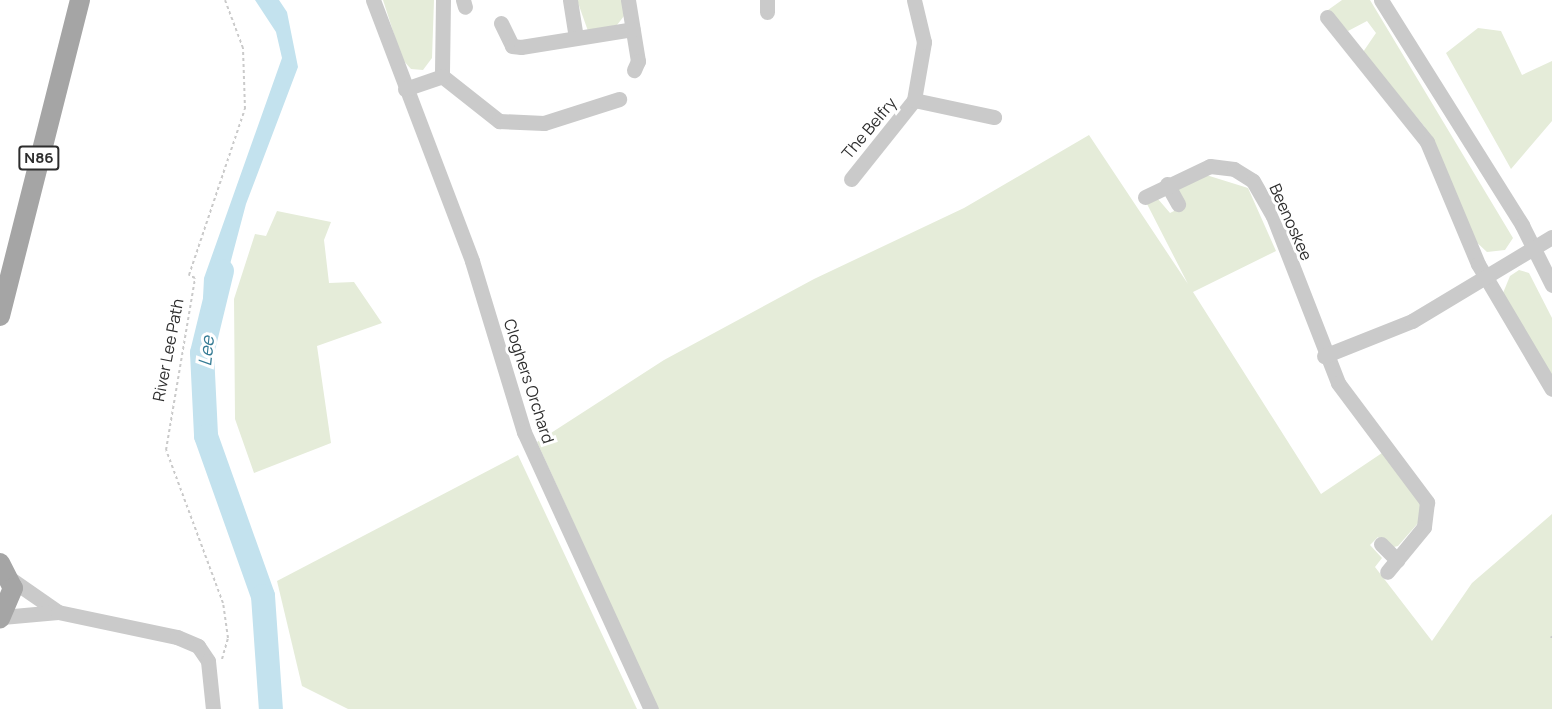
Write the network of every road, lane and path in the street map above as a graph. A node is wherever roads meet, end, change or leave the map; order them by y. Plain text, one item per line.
1 (80, 0) edge
2 (225, 0) edge
3 (373, 0) edge
4 (443, 0) edge
5 (570, 0) edge
6 (628, 0) edge
7 (914, 0) edge
8 (1382, 0) edge
9 (1327, 17) dead end
10 (501, 23) dead end
11 (633, 29) junction
12 (576, 38) junction
13 (634, 70) dead end
14 (442, 76) junction
15 (405, 89) junction
16 (619, 99) dead end
17 (914, 100) junction
18 (994, 117) dead end
19 (851, 179) dead end
20 (1167, 184) junction
21 (1145, 197) dead end
22 (1178, 204) dead end
23 (1552, 237) edge
24 (1534, 249) junction
25 (1485, 276) junction
26 (1552, 285) edge
27 (0, 316) edge
28 (1324, 356) junction
29 (1552, 389) edge
30 (1381, 544) dead end
31 (0, 563) edge
32 (12, 580) junction
33 (58, 612) junction
34 (1, 618) edge
35 (221, 663) dead end
36 (213, 709) edge
37 (651, 709) edge

1 - 27 main road, N86
2 - 35 path, River Lee Path
3 - 15 street, Cloghers Orchard
4 - 14 street
5 - 12 street
6 - 11 street
7 - 17 street, The Belfry
8 - 24 street
9 - 25 street
10 - 12 street
11 - 12 street
11 - 13 street
14 - 15 street
14 - 16 street
15 - 37 street, Cloghers Orchard
17 - 18 street, The Belfry
17 - 19 street, The Belfry
20 - 21 street, Beenoskee
20 - 22 street
20 - 28 street, Beenoskee
23 - 24 street
24 - 25 street
24 - 26 street
25 - 28 street
25 - 29 street
28 - 30 street, Beenoskee
31 - 32 main road
32 - 33 street
32 - 34 main road
33 - 34 street
33 - 36 street

